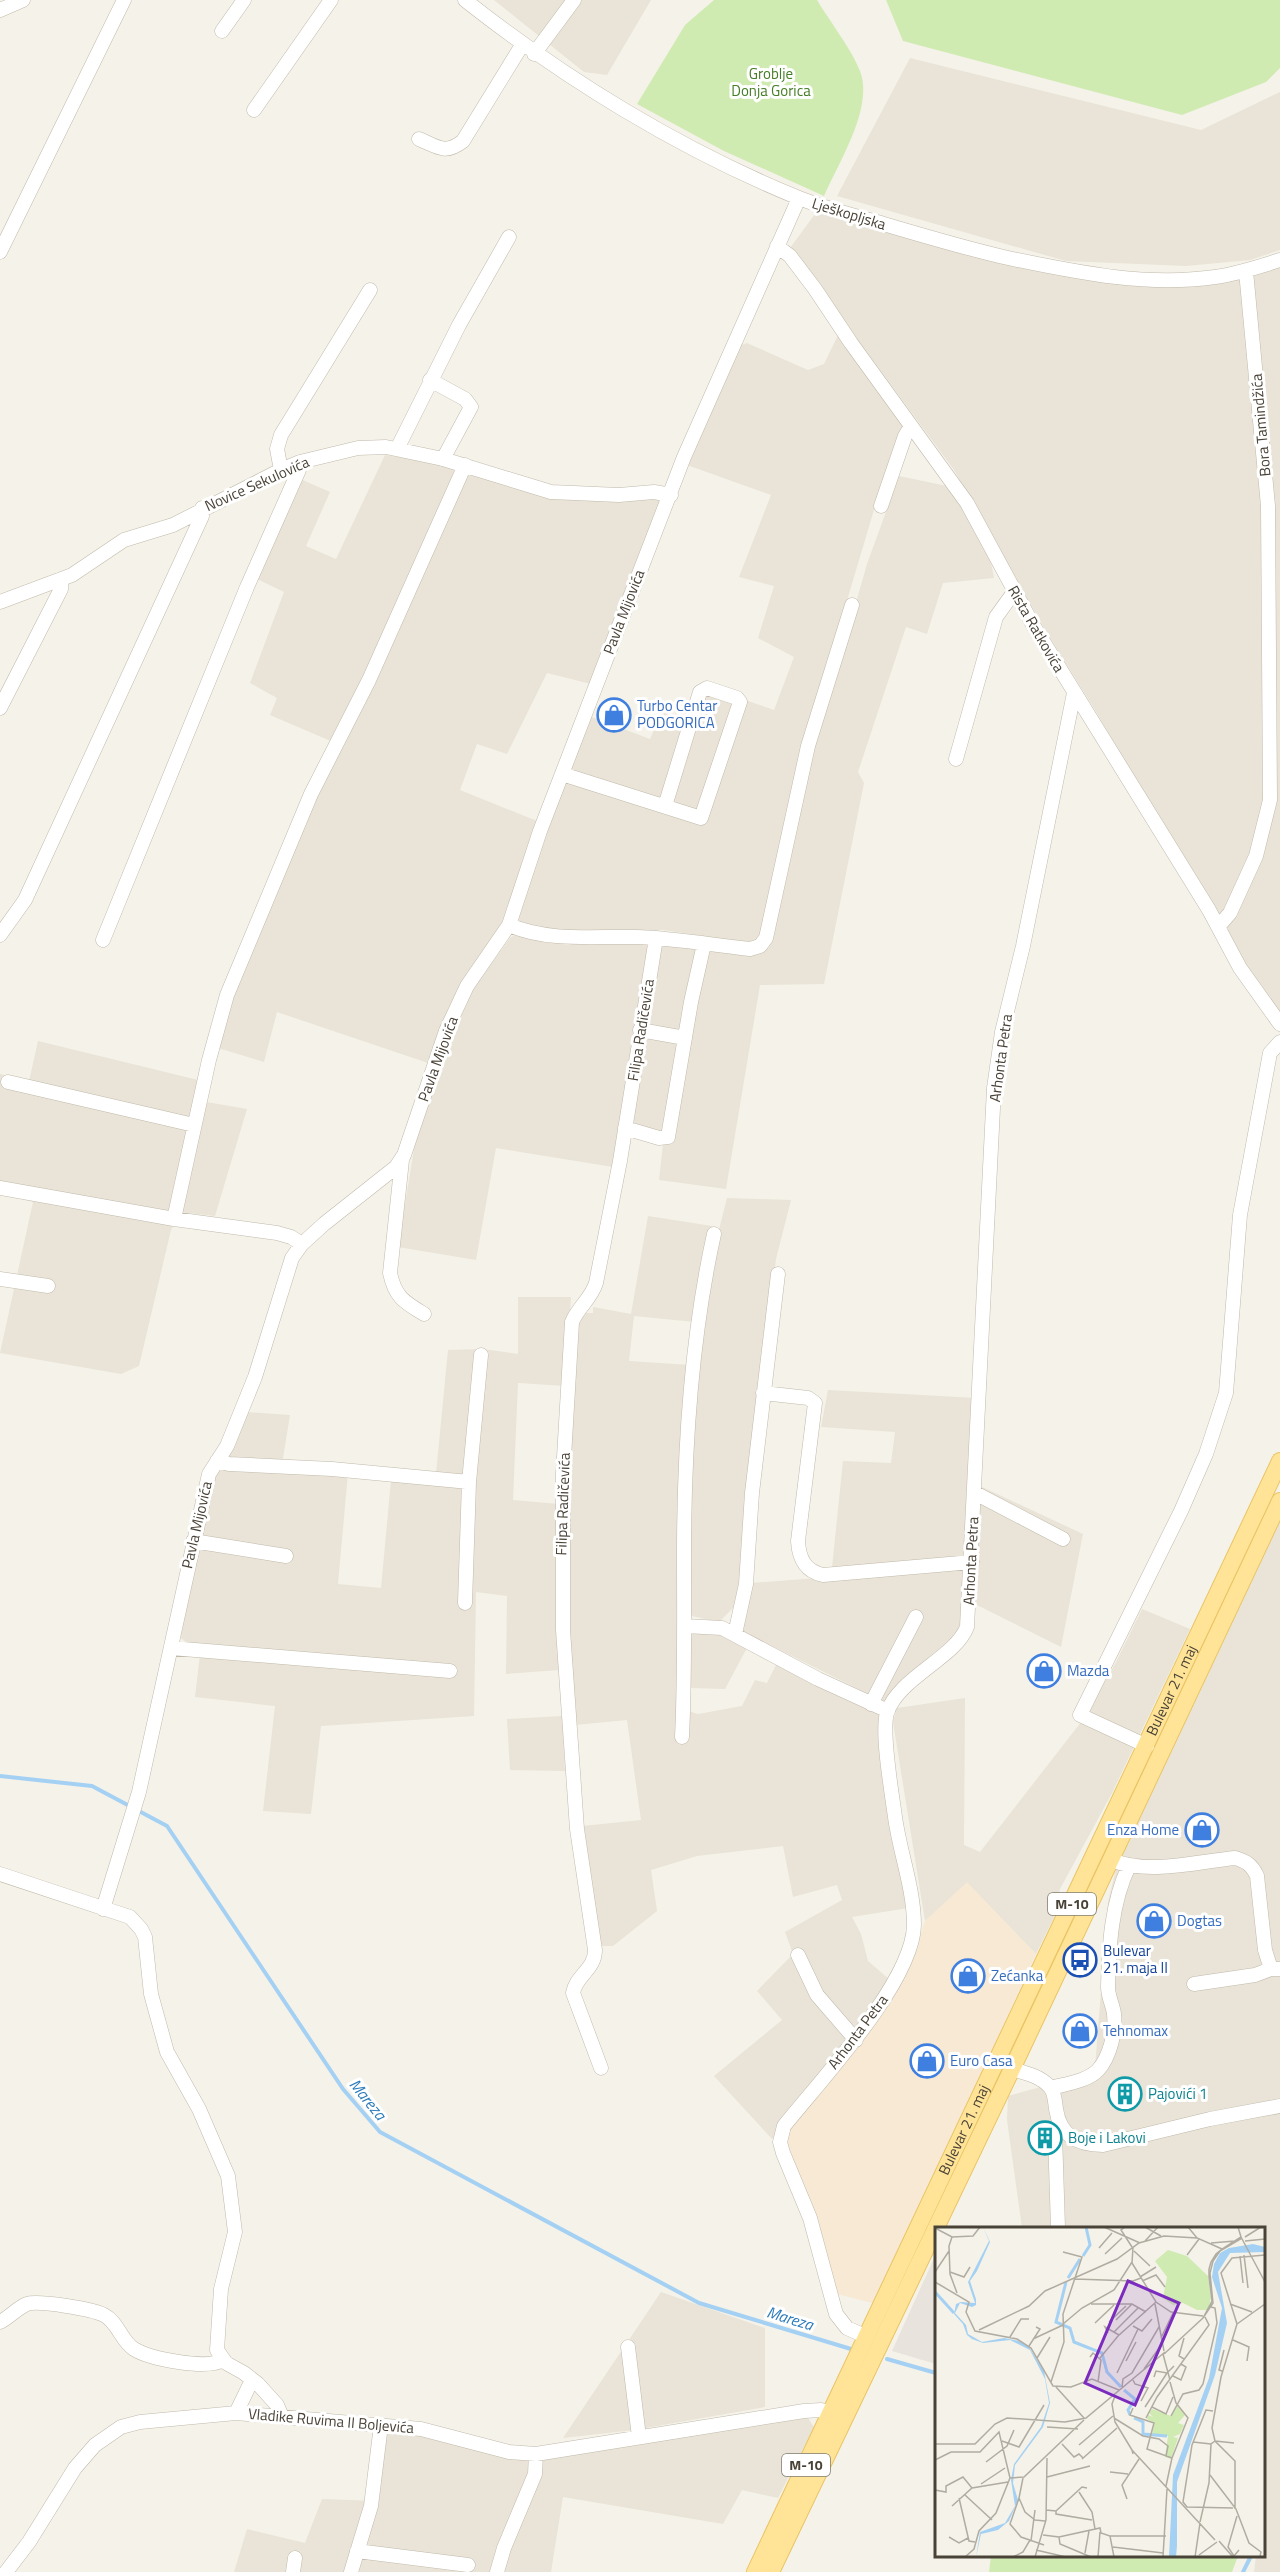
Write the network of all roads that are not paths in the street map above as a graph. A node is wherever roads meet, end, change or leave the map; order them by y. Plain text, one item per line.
1 (23, 0) edge
2 (124, 0) edge
3 (244, 0) edge
4 (331, 0) edge
5 (465, 0) edge
6 (574, 0) edge
7 (0, 10) edge
8 (222, 31) dead end
9 (522, 45) junction
10 (534, 54) junction
11 (254, 110) dead end
12 (419, 139) dead end
13 (799, 198) junction
14 (509, 237) dead end
15 (777, 246) junction
16 (0, 252) edge
17 (1280, 260) edge
18 (1246, 271) junction
19 (370, 290) dead end
20 (430, 380) junction
21 (911, 426) junction
22 (397, 449) junction
23 (443, 459) junction
24 (300, 462) junction
25 (465, 465) junction
26 (281, 470) junction
27 (671, 495) junction
28 (881, 506) dead end
29 (202, 508) junction
30 (61, 579) junction
31 (1014, 591) junction
32 (0, 602) edge
33 (852, 605) dead end
34 (1074, 693) junction
35 (0, 708) edge
36 (956, 759) dead end
37 (562, 774) junction
38 (1275, 800) edge
39 (665, 806) junction
40 (509, 925) junction
41 (1218, 927) junction
42 (0, 935) edge
43 (656, 938) junction
44 (103, 940) dead end
45 (704, 944) junction
46 (1280, 1024) edge
47 (640, 1030) junction
48 (685, 1038) junction
49 (1280, 1042) edge
50 (8, 1082) dead end
51 (194, 1125) junction
52 (625, 1128) junction
53 (402, 1160) junction
54 (0, 1188) edge
55 (174, 1219) junction
56 (714, 1234) dead end
57 (302, 1244) junction
58 (778, 1274) dead end
59 (0, 1279) edge
60 (48, 1286) dead end
61 (424, 1314) dead end
62 (481, 1355) dead end
63 (763, 1393) junction
64 (217, 1461) junction
65 (1280, 1461) edge
66 (469, 1482) junction
67 (975, 1493) junction
68 (1280, 1501) edge
69 (1063, 1539) dead end
70 (193, 1541) junction
71 (286, 1556) dead end
72 (972, 1562) junction
73 (465, 1603) dead end
74 (916, 1617) dead end
75 (685, 1626) junction
76 (735, 1634) junction
77 (171, 1648) junction
78 (450, 1671) dead end
79 (871, 1704) junction
80 (888, 1711) junction
81 (682, 1737) dead end
82 (1147, 1746) junction
83 (1111, 1860) junction
84 (1129, 1866) junction
85 (0, 1874) edge
86 (103, 1909) junction
87 (798, 1955) dead end
88 (1276, 1969) edge
89 (1194, 1984) dead end
90 (855, 2040) junction
91 (601, 2068) dead end
92 (1012, 2069) junction
93 (1051, 2088) junction
94 (1280, 2106) edge
95 (1060, 2125) junction
96 (936, 2227) edge
97 (1058, 2227) edge
98 (935, 2230) edge
99 (0, 2322) edge
100 (865, 2336) junction
101 (628, 2347) dead end
102 (223, 2360) junction
103 (252, 2380) junction
104 (830, 2412) junction
105 (236, 2413) junction
106 (282, 2417) junction
107 (381, 2425) junction
108 (639, 2437) junction
109 (536, 2454) junction
110 (357, 2551) junction
111 (468, 2565) dead end
112 (6, 2572) edge
113 (351, 2572) edge
114 (497, 2572) edge
115 (755, 2572) edge
116 (771, 2572) edge

1 - 7 street
2 - 16 street
3 - 8 street
4 - 11 street
5 - 9 street, Lješkopljska
6 - 10 street
9 - 10 street, Lješkopljska
9 - 12 street
10 - 13 street, Lješkopljska
13 - 15 street, Pavla Mijovića
13 - 18 street, Lješkopljska
14 - 20 street
15 - 21 street, Rista Ratkovića
15 - 27 street, Pavla Mijovića
17 - 18 street, Lješkopljska
18 - 38 street, Bora Tamindžića
19 - 26 street
20 - 22 street
20 - 23 street
21 - 28 street
21 - 31 street, Rista Ratkovića
22 - 23 street, Novice Sekulovića
22 - 24 street, Novice Sekulovića
23 - 25 street, Novice Sekulovića
24 - 26 street, Novice Sekulovića
24 - 44 street
25 - 27 street, Novice Sekulovića
25 - 51 street
26 - 29 street, Novice Sekulovića
27 - 37 street, Pavla Mijovića
29 - 30 street, Novice Sekulovića
29 - 42 street
30 - 32 street, Novice Sekulovića
30 - 35 street
31 - 34 street, Rista Ratkovića
31 - 36 street
33 - 45 street
34 - 41 street, Rista Ratkovića
34 - 67 street, Arhonta Petra
37 - 39 street
37 - 40 street, Pavla Mijovića
38 - 41 street, Bora Tamindžića
39 - 39 street
40 - 43 street
40 - 53 street, Pavla Mijovića
41 - 46 street, Rista Ratkovića
43 - 45 street
43 - 47 street, Filipa Radičevića
45 - 48 street
47 - 48 street
47 - 52 street, Filipa Radičevića
48 - 52 street
49 - 82 street
50 - 51 street
51 - 55 street
52 - 91 street, Filipa Radičevića
53 - 57 street, Pavla Mijovića
53 - 61 street
54 - 55 street
55 - 57 street
56 - 75 street
57 - 64 street, Pavla Mijovića
58 - 63 street
59 - 60 street
62 - 66 street
63 - 72 street
63 - 76 street
64 - 66 street
64 - 70 street, Pavla Mijovića
65 - 82 main road, Bulevar 21. maj / M-10
66 - 73 street
67 - 69 street
67 - 72 street, Arhonta Petra
68 - 83 main road, Bulevar 21. maj / M-10
70 - 71 street
70 - 77 street, Pavla Mijovića
72 - 80 street, Arhonta Petra
74 - 79 street
75 - 76 street
75 - 81 street
76 - 79 street
77 - 78 street
77 - 86 street, Pavla Mijovića
79 - 80 street
80 - 90 street, Arhonta Petra
82 - 100 main road, Bulevar 21. maj / M-10
83 - 84 street
83 - 92 main road, Bulevar 21. maj / M-10
84 - 88 street
84 - 93 street
85 - 86 street
86 - 102 street
87 - 90 street
88 - 89 street
90 - 100 street, Arhonta Petra
92 - 93 street
92 - 96 main road, Bulevar 21. maj / M-10
93 - 95 street
94 - 95 street
95 - 97 street
98 - 116 main road, Bulevar 21. maj / M-10
99 - 102 street
100 - 104 main road, Bulevar 21. maj / M-10
101 - 108 street
102 - 103 street
103 - 105 street
103 - 106 street
104 - 108 street, Vladike Ruvima II Boljevića
104 - 115 main road, Bulevar 21. maj / M-10
105 - 106 street, Vladike Ruvima II Boljevića
105 - 112 street, Vladike Ruvima II Boljevića
106 - 107 street, Vladike Ruvima II Boljevića
107 - 109 street, Vladike Ruvima II Boljevića
107 - 110 street
108 - 109 street, Vladike Ruvima II Boljevića
109 - 114 street
110 - 111 street
110 - 113 street

